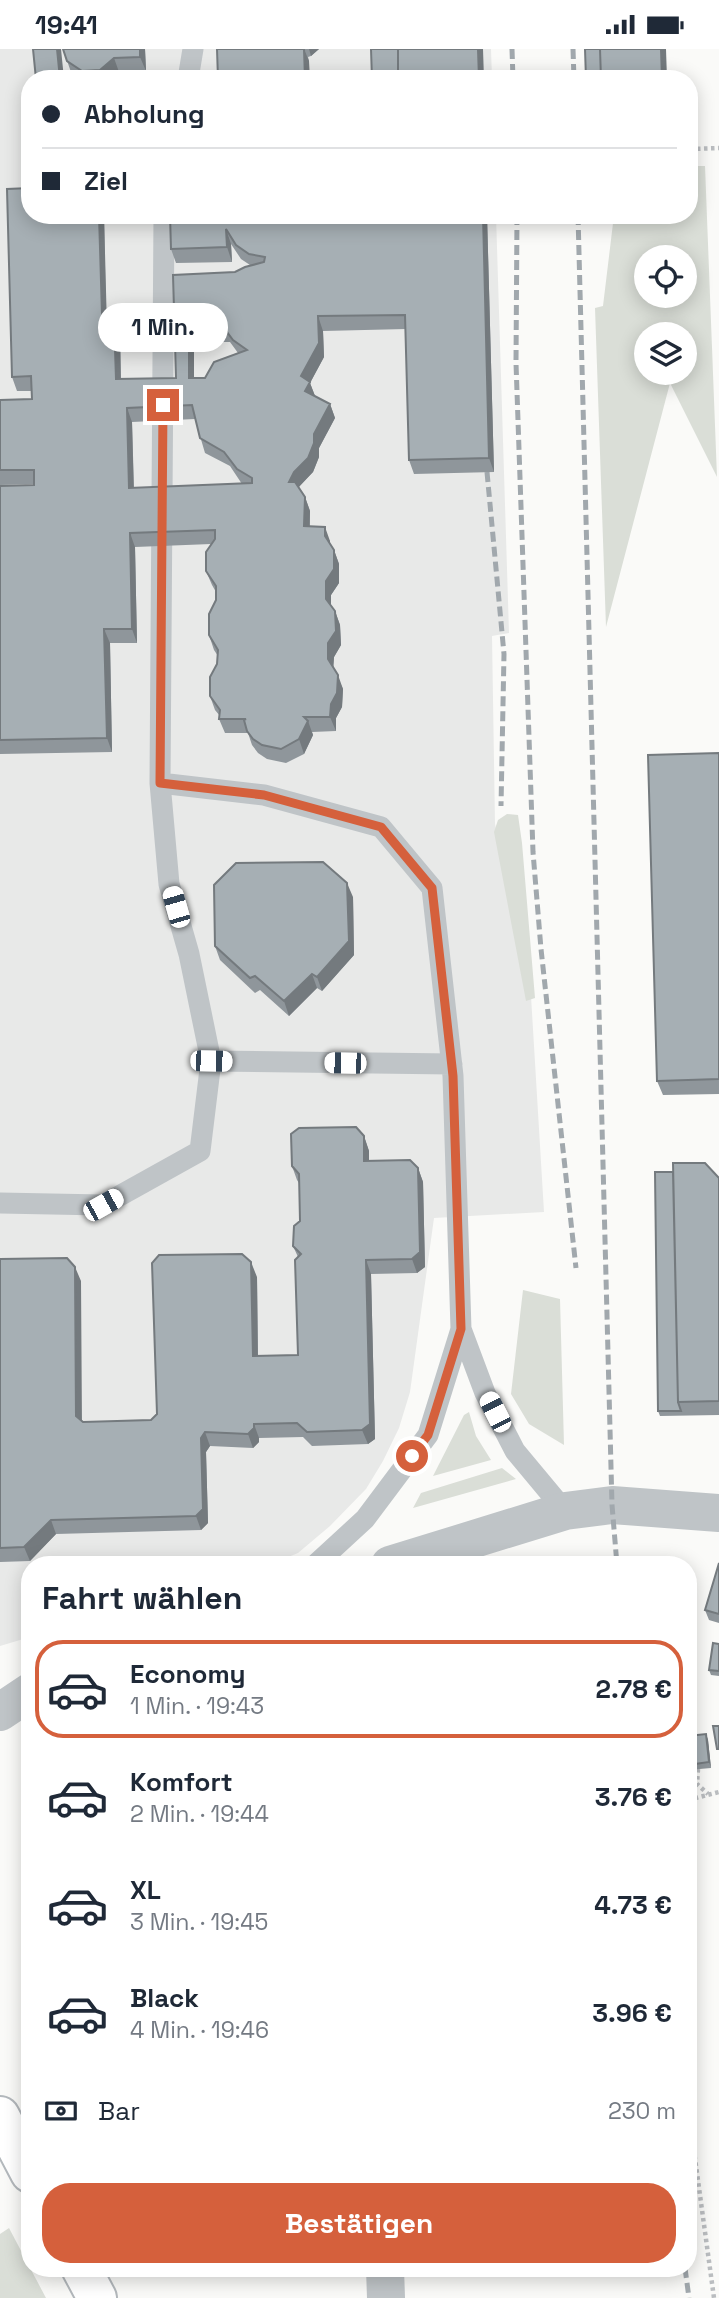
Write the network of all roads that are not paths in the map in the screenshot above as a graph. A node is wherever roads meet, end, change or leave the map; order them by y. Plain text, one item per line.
1 (193, 49) edge
2 (190, 70) edge
3 (164, 224) edge
4 (160, 783) junction
5 (211, 1061) junction
6 (452, 1064) junction
7 (0, 1203) edge
8 (461, 1329) junction
9 (565, 1511) junction
10 (719, 1513) edge
11 (325, 1556) edge
12 (419, 1556) edge
13 (21, 1684) edge
14 (0, 1689) edge
15 (21, 1698) edge
16 (0, 1712) edge
17 (0, 2116) edge
18 (21, 2156) edge
19 (86, 2277) edge
20 (385, 2277) edge
21 (97, 2298) edge
22 (387, 2298) edge

1 - 2 lane
3 - 4 lane
4 - 5 lane
4 - 6 lane
5 - 6 lane
5 - 7 lane
6 - 8 lane
8 - 9 lane
8 - 11 lane
9 - 10 street
9 - 12 street
13 - 14 street
15 - 16 street
17 - 18 main road
19 - 21 main road
20 - 22 street

